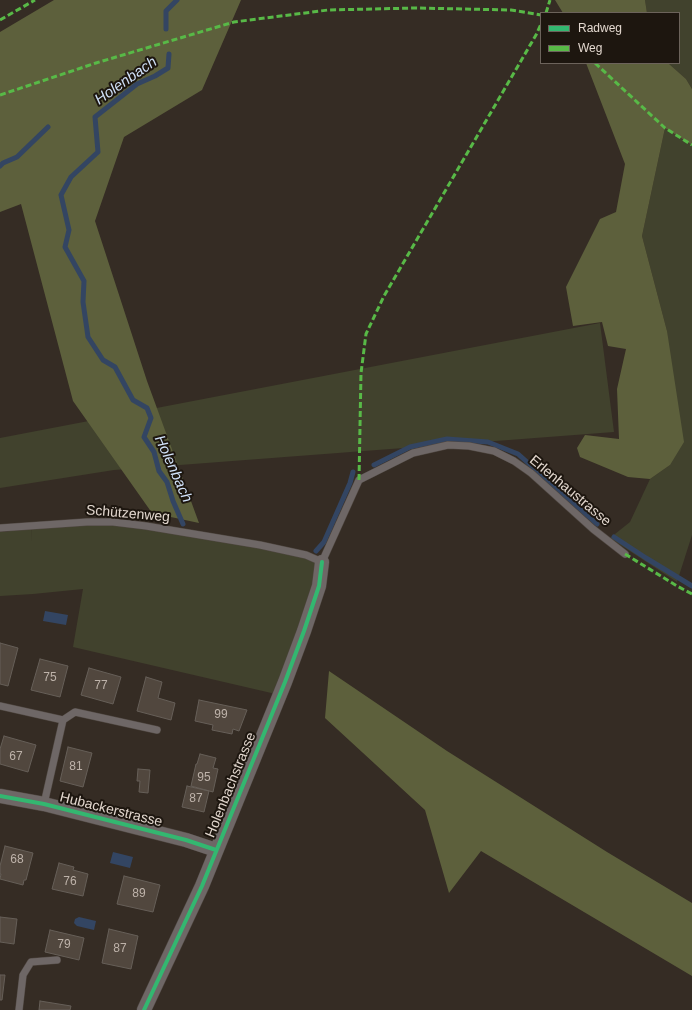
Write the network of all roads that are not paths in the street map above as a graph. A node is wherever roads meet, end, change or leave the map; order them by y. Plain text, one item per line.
1 (360, 480) joint
2 (0, 528) edge
3 (625, 554) dead end
4 (322, 562) junction
5 (0, 706) edge
6 (63, 720) junction
7 (157, 730) dead end
8 (0, 796) edge
9 (44, 804) junction
10 (216, 850) junction
11 (57, 960) dead end
12 (19, 1010) edge
13 (144, 1010) edge

1 - 3 lane, Erlenhaustrasse
1 - 4 lane, Holenbachstrasse
2 - 4 lane, Schützenweg
4 - 10 street, Holenbachstrasse
5 - 6 lane
6 - 7 lane
6 - 9 lane
8 - 9 street, Hubackerstrasse
9 - 10 street, Hubackerstrasse
10 - 13 street, Holenbachstrasse
11 - 12 lane

